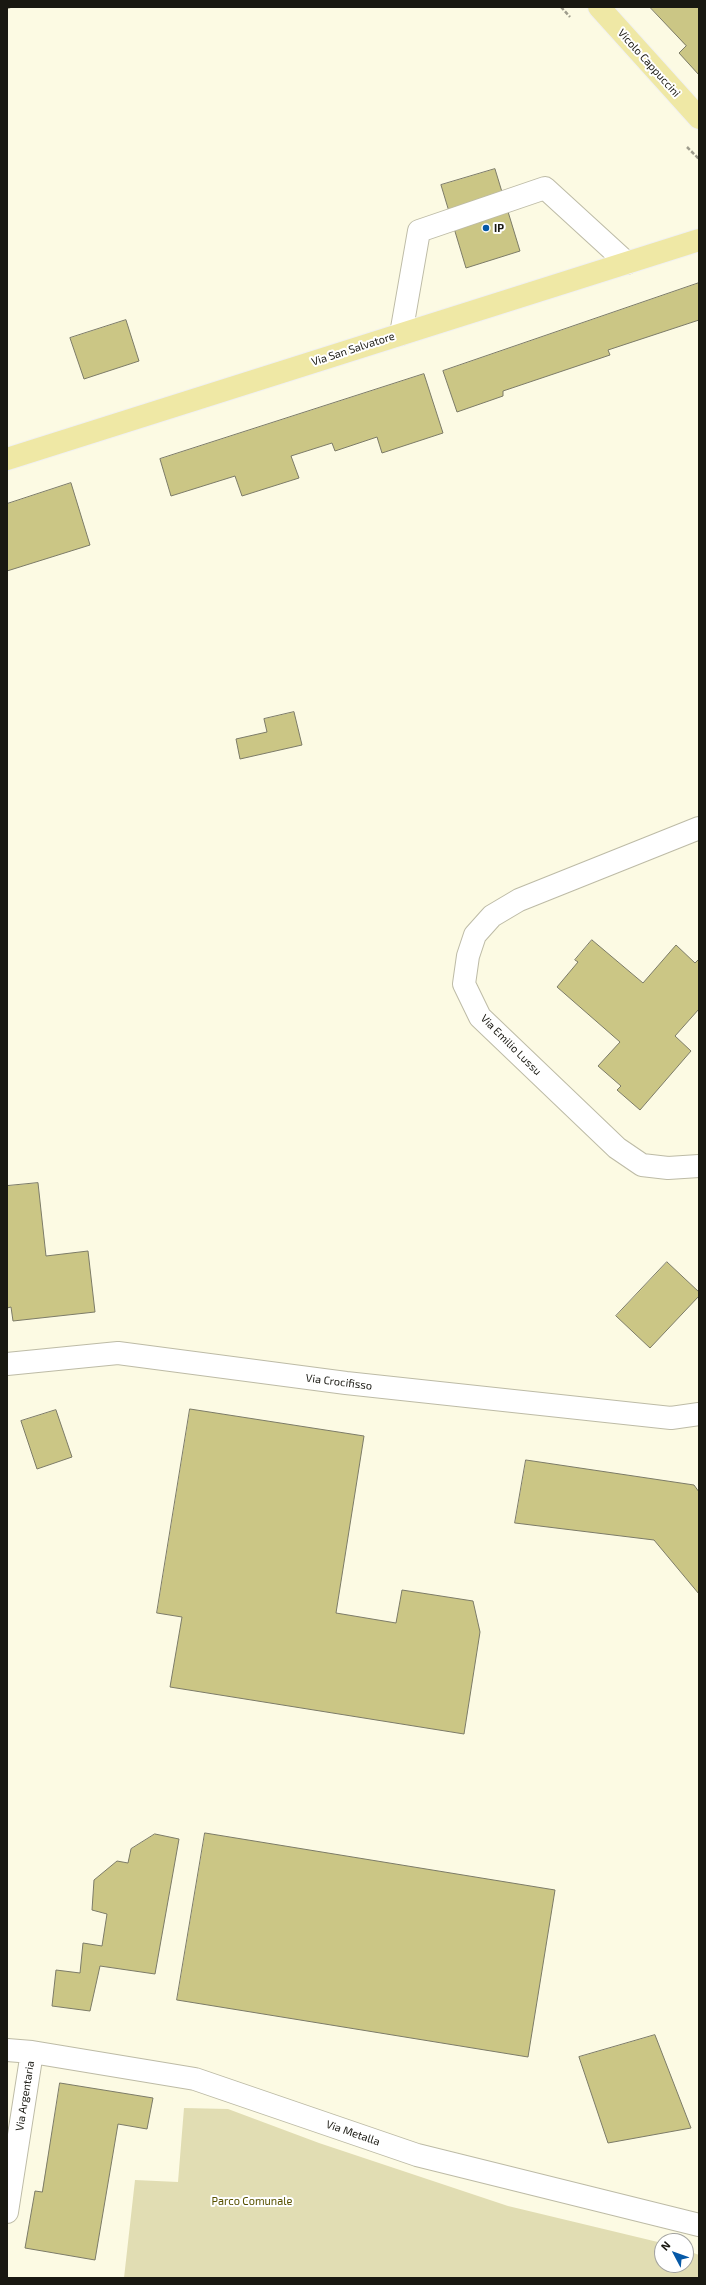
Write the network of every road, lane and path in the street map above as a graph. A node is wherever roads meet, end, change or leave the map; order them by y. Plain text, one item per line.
1 (10, 7) edge
2 (599, 7) edge
3 (7, 8) edge
4 (699, 118) edge
5 (699, 240) edge
6 (627, 263) junction
7 (401, 334) junction
8 (7, 459) edge
9 (699, 828) edge
10 (699, 1166) edge
11 (7, 1364) edge
12 (699, 1414) edge
13 (7, 2050) edge
14 (32, 2052) junction
15 (7, 2212) edge
16 (699, 2225) edge

1 - 3 path
2 - 4 main road, Vicolo Cappuccini
5 - 6 main road, Via San Salvatore
6 - 7 main road, Via San Salvatore
6 - 7 street
7 - 8 main road, Via San Salvatore
9 - 10 street, Via Emilio Lussu
11 - 12 street, Via Crocifisso
13 - 14 street, Via Metalla
14 - 15 street, Via Argentaria
14 - 16 street, Via Metalla

